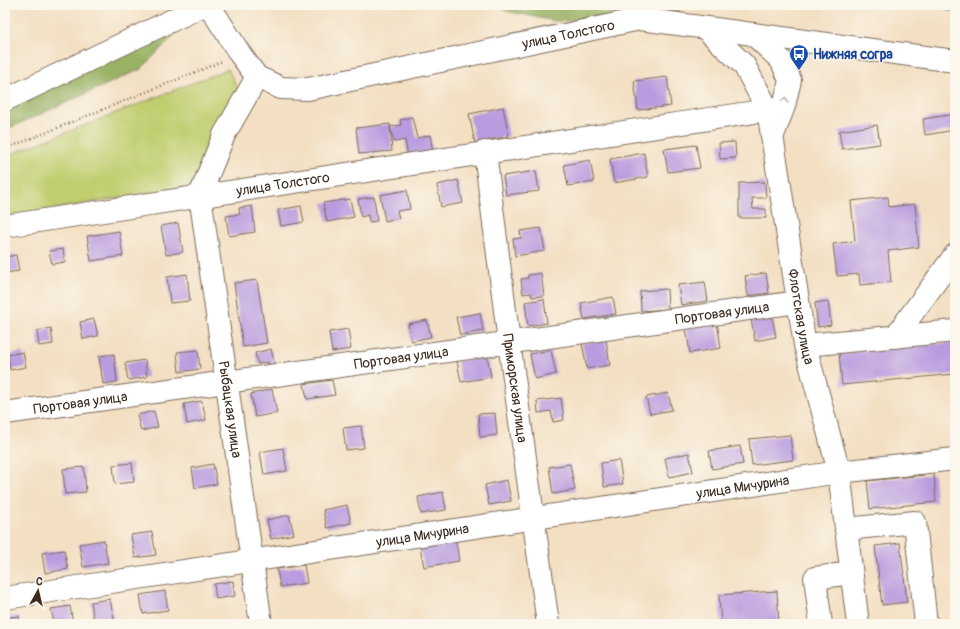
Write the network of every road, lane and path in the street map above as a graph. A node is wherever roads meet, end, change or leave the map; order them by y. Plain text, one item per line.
1 (204, 5) edge
2 (209, 5) edge
3 (706, 28) junction
4 (753, 34) junction
5 (240, 54) junction
6 (955, 61) edge
7 (257, 77) junction
8 (5, 100) edge
9 (768, 110) junction
10 (772, 137) junction
11 (5, 149) edge
12 (485, 152) junction
13 (200, 195) junction
14 (5, 226) edge
15 (955, 255) edge
16 (798, 302) junction
17 (955, 331) edge
18 (895, 337) junction
19 (509, 342) junction
20 (805, 345) junction
21 (226, 382) junction
22 (5, 413) edge
23 (955, 460) edge
24 (839, 472) junction
25 (534, 518) junction
26 (846, 529) junction
27 (252, 561) junction
28 (852, 573) junction
29 (5, 598) edge
30 (261, 624) edge
31 (548, 624) edge
32 (821, 624) edge
33 (858, 624) edge
34 (926, 624) edge

1 - 8 street
2 - 5 street, улица Толстого
3 - 4 street, улица Толстого
3 - 7 street, улица Толстого
3 - 9 street, Флотская улица
4 - 6 street, улица Толстого
10 -> 4 street
5 - 7 street, улица Толстого
5 - 11 path
7 - 13 street
9 - 10 street, Флотская улица
9 - 12 street, улица Толстого
10 - 16 street, Флотская улица
12 - 13 street, улица Толстого
12 - 19 street, Приморская улица
13 - 14 street, улица Толстого
13 - 21 street, Рыбацкая улица
15 - 18 street
16 - 19 street, Портовая улица
16 - 20 street, Флотская улица
17 - 18 street
18 - 20 street
19 - 21 street, Портовая улица
19 - 25 street, Приморская улица
20 - 24 street, Флотская улица
21 - 22 street, Портовая улица
21 - 27 street, Рыбацкая улица
23 - 24 street, улица Мичурина
24 - 25 street, улица Мичурина
24 - 26 street, Флотская улица
25 - 27 street, улица Мичурина
25 - 31 street, Приморская улица
26 - 28 street, Флотская улица
26 - 34 street
27 - 29 street, улица Мичурина
27 - 30 street, Рыбацкая улица
28 - 32 street
28 - 33 street, Флотская улица

